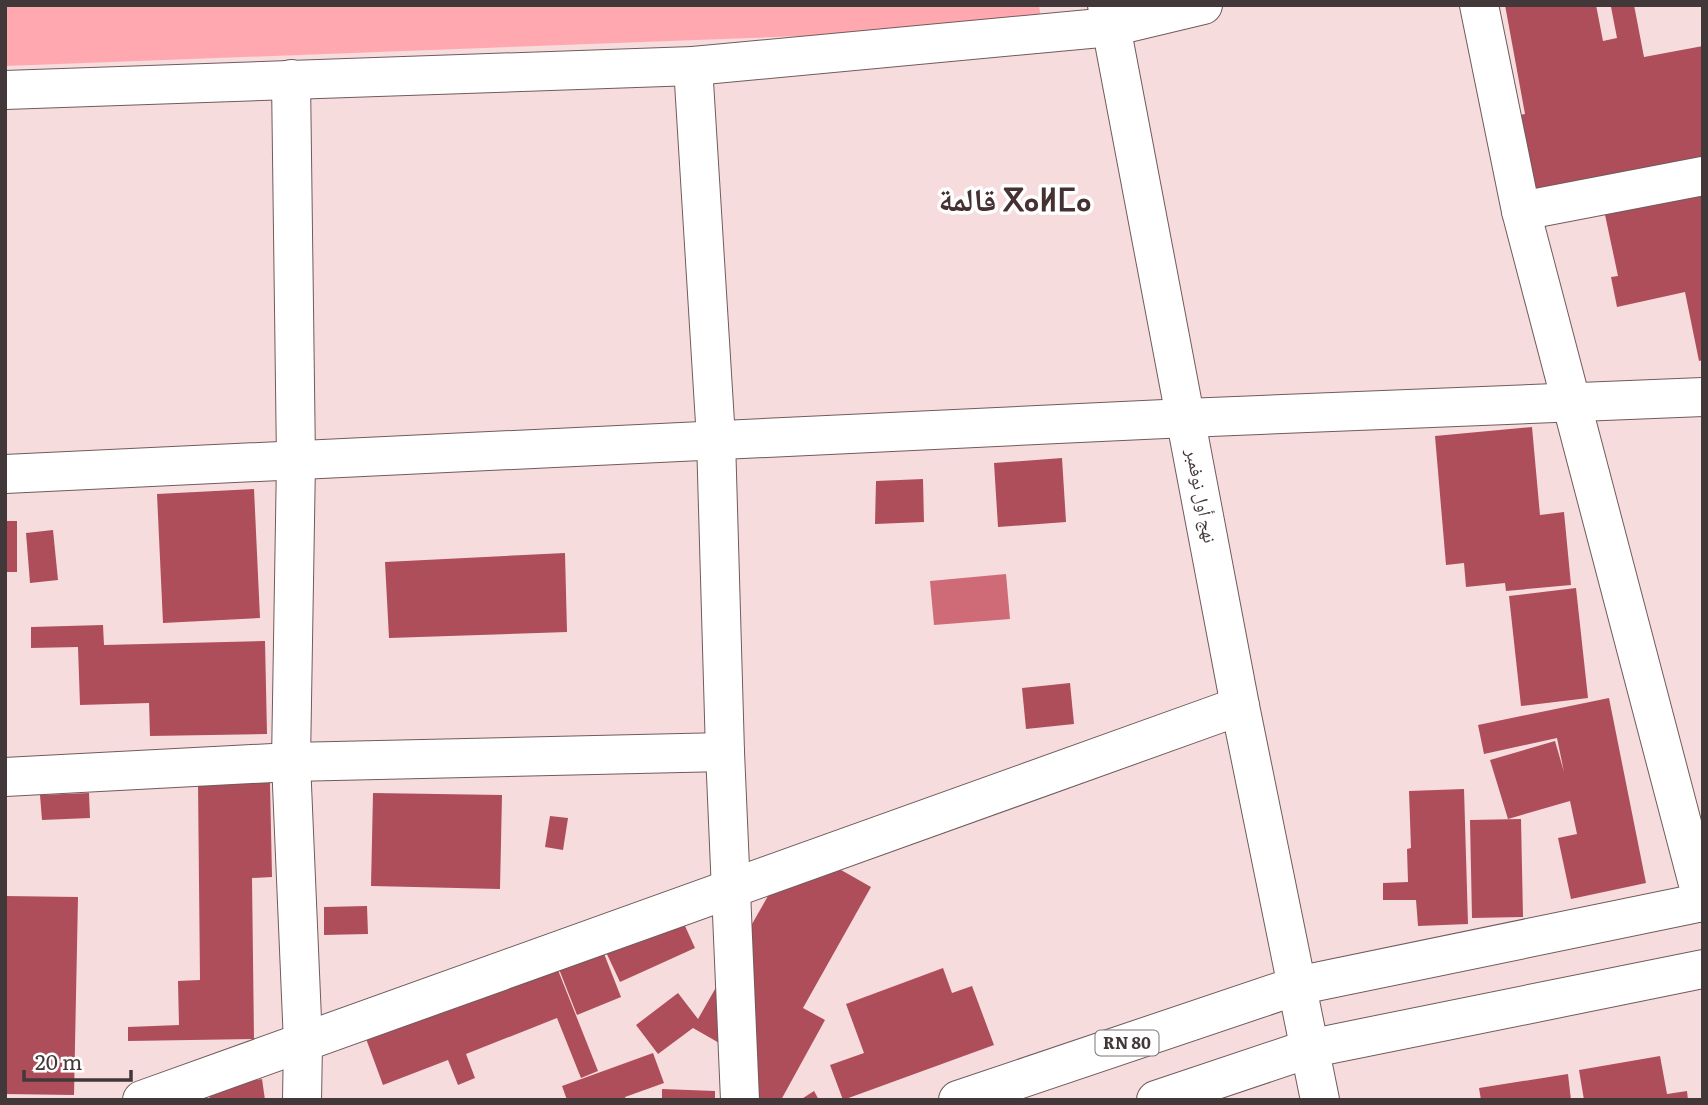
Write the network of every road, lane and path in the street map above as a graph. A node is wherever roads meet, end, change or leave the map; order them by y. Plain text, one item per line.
1 (1203, 5) edge
2 (1479, 5) edge
3 (1109, 16) edge
4 (694, 66) junction
5 (291, 79) junction
6 (5, 90) edge
7 (1703, 176) edge
8 (1521, 211) junction
9 (1703, 397) edge
10 (1571, 401) junction
11 (1186, 418) junction
12 (716, 439) junction
13 (296, 461) junction
14 (5, 474) edge
15 (1240, 706) junction
16 (725, 752) junction
17 (291, 762) junction
18 (5, 777) edge
19 (732, 888) junction
20 (1703, 902) edge
21 (1703, 969) edge
22 (1296, 986) junction
23 (303, 1043) junction
24 (1308, 1049) junction
25 (142, 1100) edge
26 (302, 1100) edge
27 (740, 1100) edge
28 (958, 1100) edge
29 (1156, 1100) edge
30 (1320, 1100) edge

1 - 3 street
2 - 8 street
3 - 4 street
3 - 11 street, نهج أول نوفمبر
4 - 5 street
4 - 12 street
5 - 6 street
5 - 13 street
7 - 8 street
8 - 10 street
9 - 10 street
10 - 11 street
10 - 20 street
11 - 12 street
11 - 15 street, نهج أول نوفمبر
12 - 13 street
12 - 16 street
13 - 14 street
13 - 17 street
15 - 19 street
15 - 22 street, نهج أول نوفمبر
16 - 17 street
16 - 19 street
17 - 18 street
17 - 23 street
19 - 23 street
19 - 27 street
20 - 22 street
21 - 24 street
22 - 24 street, نهج أول نوفمبر
22 - 28 street, RN 80
23 - 25 street
23 - 26 street
24 - 29 street
24 - 30 street, نهج أول نوفمبر

